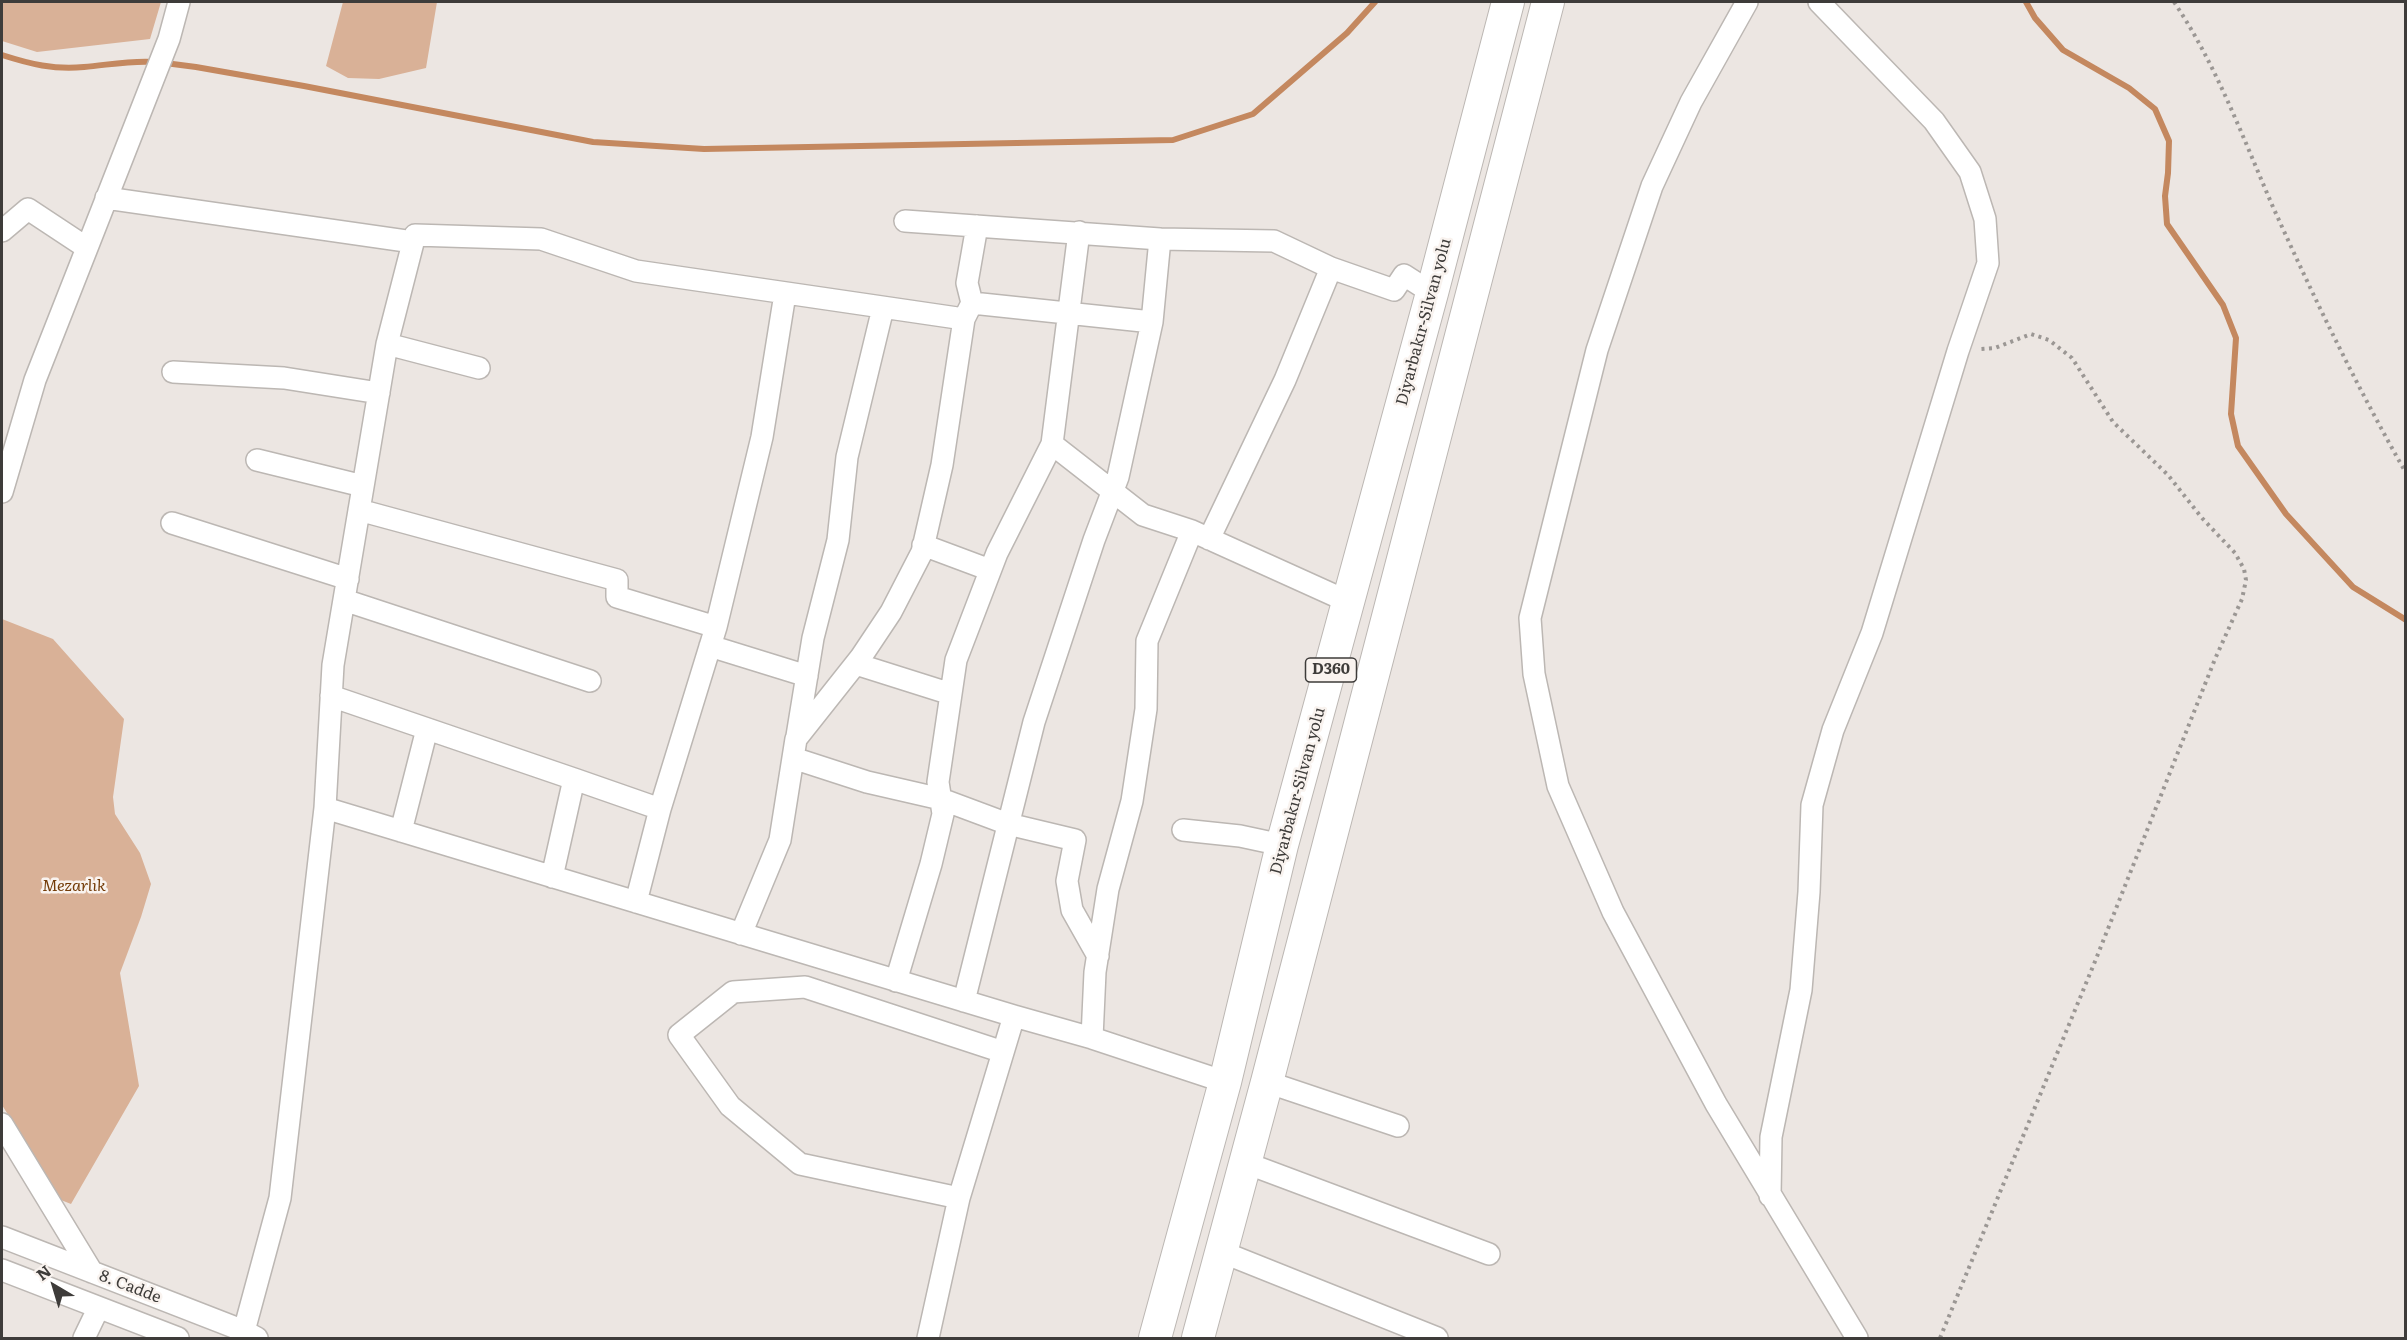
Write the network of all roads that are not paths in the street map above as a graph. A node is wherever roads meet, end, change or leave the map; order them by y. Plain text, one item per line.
1 (180, 2) edge
2 (1508, 2) edge
3 (1548, 2) edge
4 (1747, 2) edge
5 (1819, 2) edge
6 (106, 198) junction
7 (905, 221) dead end
8 (977, 226) junction
9 (2, 231) edge
10 (1080, 232) junction
11 (1161, 239) junction
12 (413, 242) junction
13 (87, 248) junction
14 (1330, 268) junction
15 (1432, 293) junction
16 (785, 294) junction
17 (883, 308) junction
18 (968, 311) junction
19 (1069, 313) junction
20 (1152, 322) junction
21 (387, 344) junction
22 (479, 368) dead end
23 (173, 372) dead end
24 (379, 393) junction
25 (1052, 444) junction
26 (257, 460) dead end
27 (363, 486) junction
28 (1112, 491) junction
29 (2, 492) edge
30 (359, 510) junction
31 (172, 523) dead end
32 (1200, 535) junction
33 (923, 545) junction
34 (990, 570) junction
35 (346, 590) junction
36 (1349, 602) junction
37 (713, 636) junction
38 (855, 664) junction
39 (807, 676) junction
40 (590, 681) dead end
41 (951, 694) junction
42 (331, 696) junction
43 (427, 729) junction
44 (795, 748) junction
45 (574, 779) junction
46 (941, 799) junction
47 (325, 808) junction
48 (660, 809) junction
49 (1008, 824) junction
50 (1183, 830) dead end
51 (401, 831) junction
52 (1282, 845) junction
53 (552, 877) junction
54 (636, 902) junction
55 (741, 934) junction
56 (1098, 956) junction
57 (896, 981) junction
58 (964, 1001) junction
59 (1014, 1016) junction
60 (1092, 1038) junction
61 (1003, 1052) junction
62 (1225, 1082) junction
63 (1267, 1082) junction
64 (2, 1124) edge
65 (1398, 1126) dead end
66 (1246, 1162) junction
67 (1770, 1196) junction
68 (959, 1198) junction
69 (2, 1238) edge
70 (1222, 1252) junction
71 (1489, 1254) dead end
72 (2, 1270) edge
73 (92, 1272) junction
74 (98, 1309) junction
75 (250, 1335) edge
76 (84, 1338) edge
77 (178, 1338) edge
78 (928, 1338) edge
79 (1155, 1338) edge
80 (1198, 1338) edge
81 (1437, 1338) edge
82 (1857, 1338) edge

1 - 6 street
2 - 15 highway, Diyarbakır-Silvan yolu / D360
3 - 63 highway, D360
4 - 67 street
5 - 67 street
6 - 12 street
6 - 13 street
7 - 8 street
8 - 10 street
8 - 18 street
9 - 13 street
10 - 11 street
10 - 19 street
11 - 14 street
11 - 20 street
12 - 16 street
12 - 21 street
13 - 29 street
14 - 15 street
14 - 32 street
15 - 36 highway, Diyarbakır-Silvan yolu / D360
16 - 17 street
16 - 37 street
17 - 18 street
17 - 39 street
18 - 19 street
18 - 33 street
19 - 20 street
19 - 25 street
20 - 28 street
21 - 22 street
21 - 24 street
23 - 24 street
24 - 27 street
25 - 28 street
25 - 34 street
26 - 27 street
27 - 30 street
28 - 32 street
28 - 49 street
30 - 35 street
30 - 37 street
31 - 35 street
32 - 36 street
32 - 56 street
33 - 34 street
33 - 38 street
34 - 41 street
35 - 40 street
35 - 42 street
36 - 52 highway, Diyarbakır-Silvan yolu / D360
37 - 39 street
37 - 48 street
38 - 41 street
38 - 44 street
39 - 44 street
41 - 46 street
42 - 43 street
42 - 47 street
43 - 45 street
43 - 51 street
44 - 46 street
44 - 55 street
45 - 48 street
45 - 53 street
46 - 49 street
46 - 57 street
47 - 51 street
47 - 75 street
48 - 54 street
49 - 56 street
49 - 58 street
50 - 52 street
51 - 53 street
52 - 62 highway, Diyarbakır-Silvan yolu / D360
53 - 54 street
54 - 55 street
55 - 57 street
56 - 60 street
57 - 58 street
58 - 59 street
59 - 60 street
59 - 61 street
60 - 62 street
61 - 68 street
61 - 68 street
62 - 79 highway, Diyarbakır-Silvan yolu / D360
63 - 65 street
63 - 66 highway, D360
64 - 73 street
66 - 70 highway, D360
66 - 71 street
67 - 82 street
68 - 78 street
69 - 73 street, 8. Cadde
70 - 80 highway, D360
70 - 81 street
72 - 74 street, 8. Cadde
73 - 75 street, 8. Cadde
74 - 76 street
74 - 77 street, 8. Cadde

